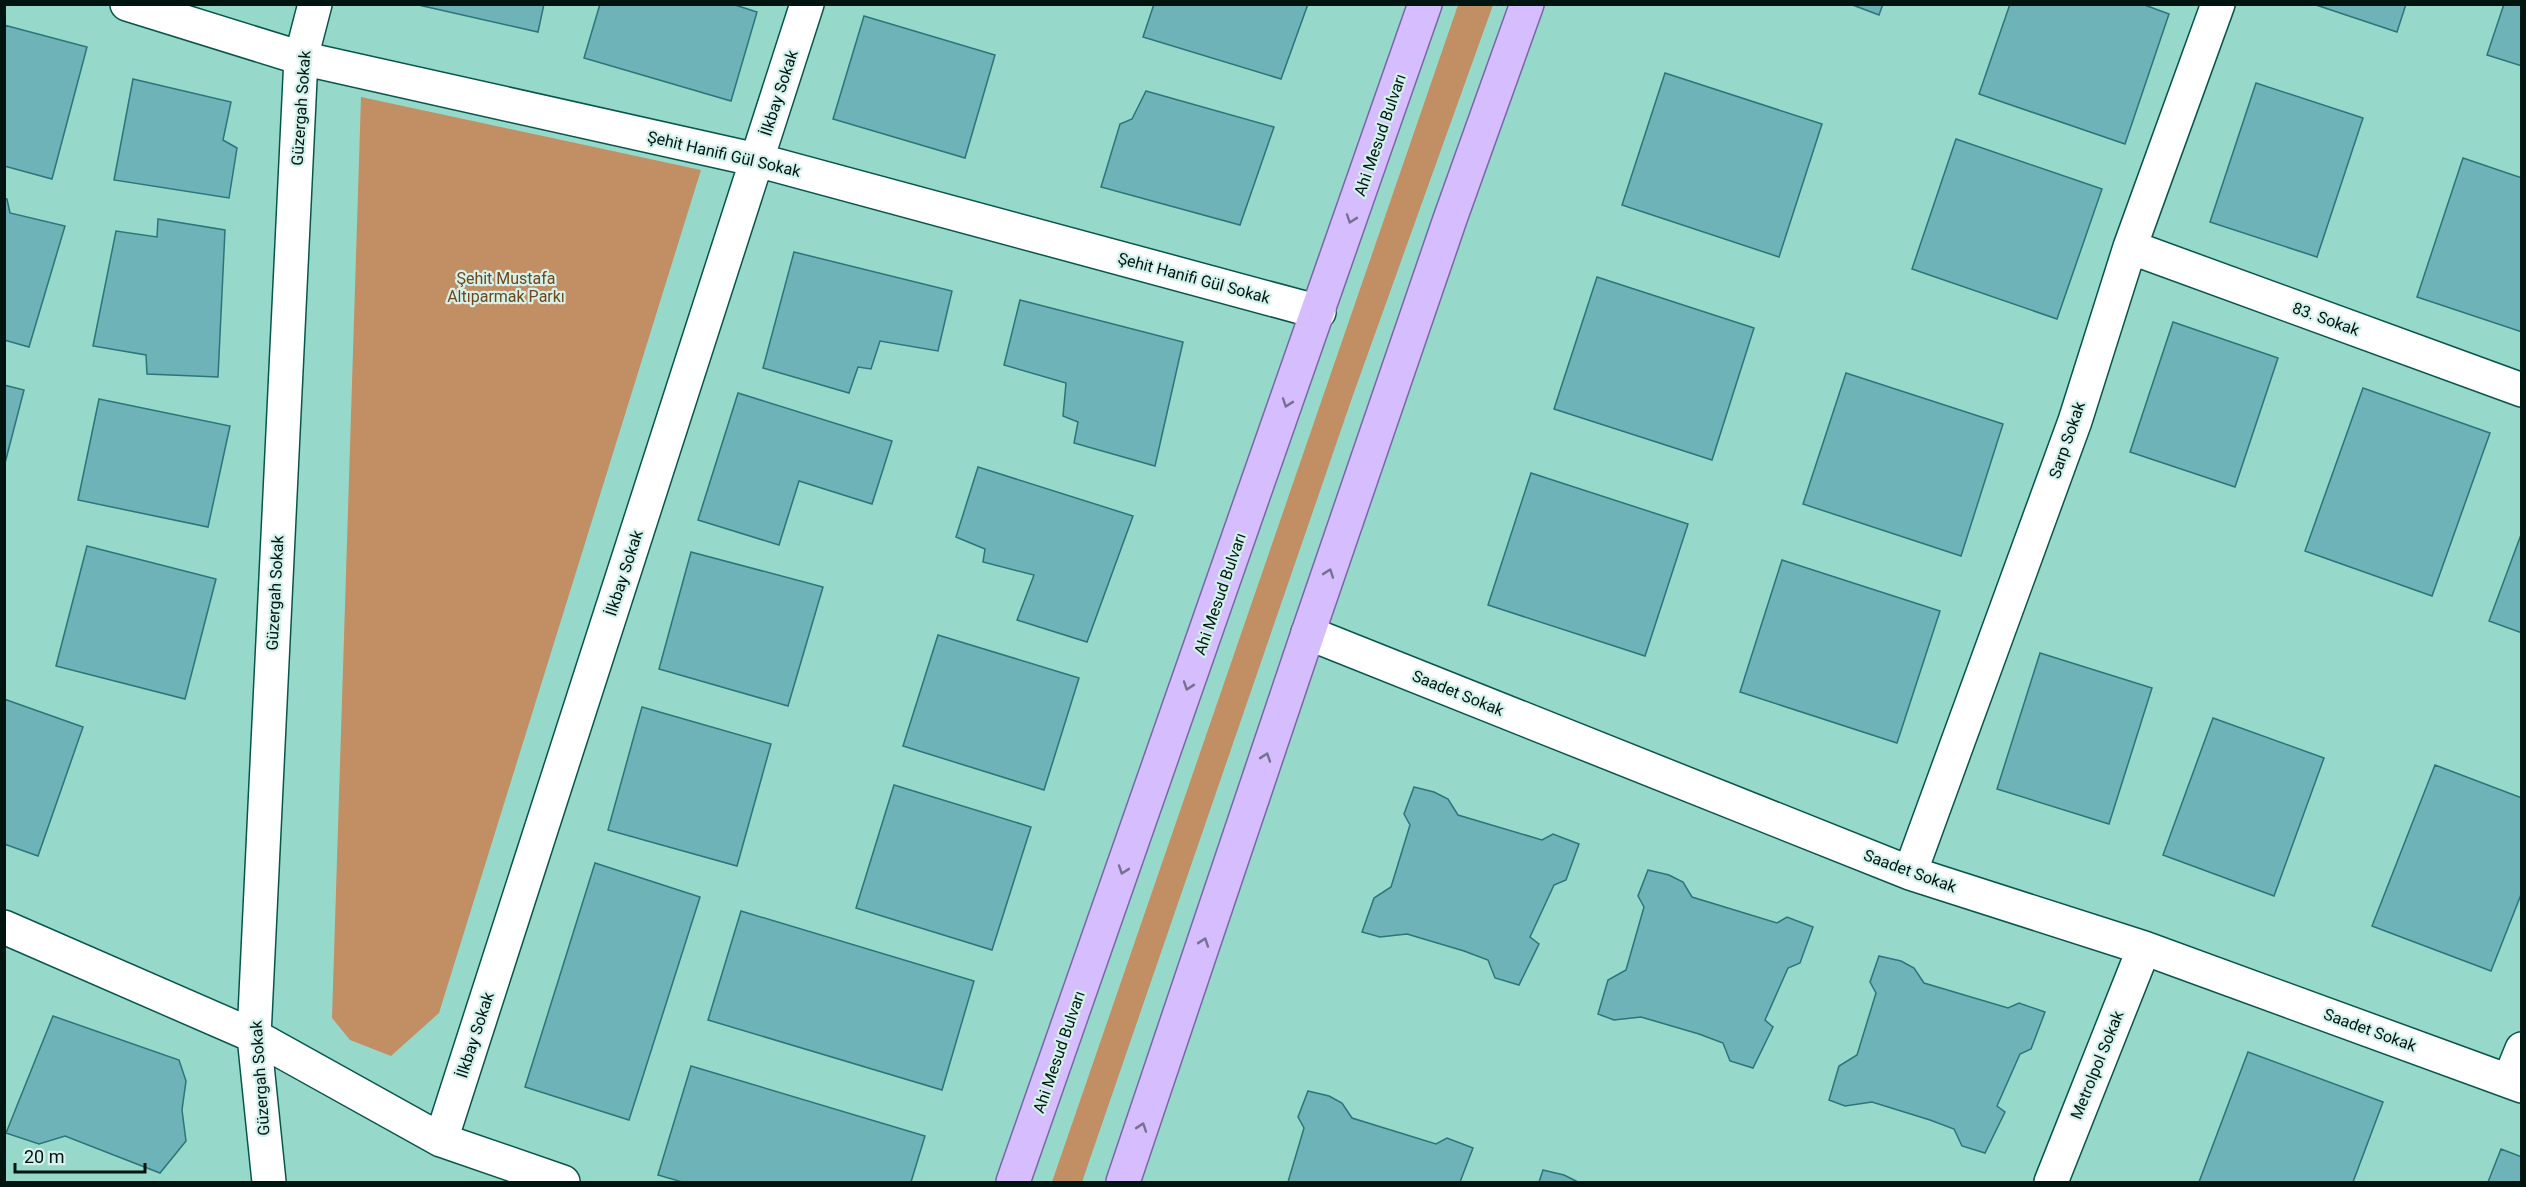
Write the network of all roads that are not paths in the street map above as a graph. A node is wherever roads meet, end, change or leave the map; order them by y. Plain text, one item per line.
1 (126, 4) edge
2 (315, 4) edge
3 (807, 4) edge
4 (1425, 4) edge
5 (1527, 4) edge
6 (2218, 4) edge
7 (302, 58) junction
8 (757, 160) junction
9 (2130, 247) junction
10 (1319, 312) junction
11 (2522, 390) edge
12 (1308, 633) junction
13 (1910, 873) junction
14 (4, 927) edge
15 (2144, 948) junction
16 (254, 1036) junction
17 (2522, 1049) edge
18 (2516, 1083) edge
19 (441, 1140) junction
20 (269, 1182) edge
21 (563, 1182) edge
22 (1013, 1182) edge
23 (1124, 1182) edge
24 (2051, 1182) edge

1 - 7 street, Şehit Hanifi Gül Sokak
2 - 7 street, Güzergah Sokak
3 - 8 street, İlkbay Sokak
4 -> 10 main road, Ahi Mesud Bulvarı
12 -> 5 main road
6 - 9 street, Sarp Sokak
7 - 8 street, Şehit Hanifi Gül Sokak
7 - 16 street, Güzergah Sokak
8 - 10 street, Şehit Hanifi Gül Sokak
8 - 19 street, İlkbay Sokak
9 - 11 street, 83. Sokak
9 - 13 street, Sarp Sokak
10 -> 22 main road, Ahi Mesud Bulvarı
12 - 13 street, Saadet Sokak
23 -> 12 main road
13 - 15 street, Saadet Sokak
14 - 16 street
15 - 18 street, Saadet Sokak
15 - 24 street, Metrolpol Sokak
16 - 19 street
16 - 20 street, Güzergah Sokak
17 - 18 street
19 - 21 street

